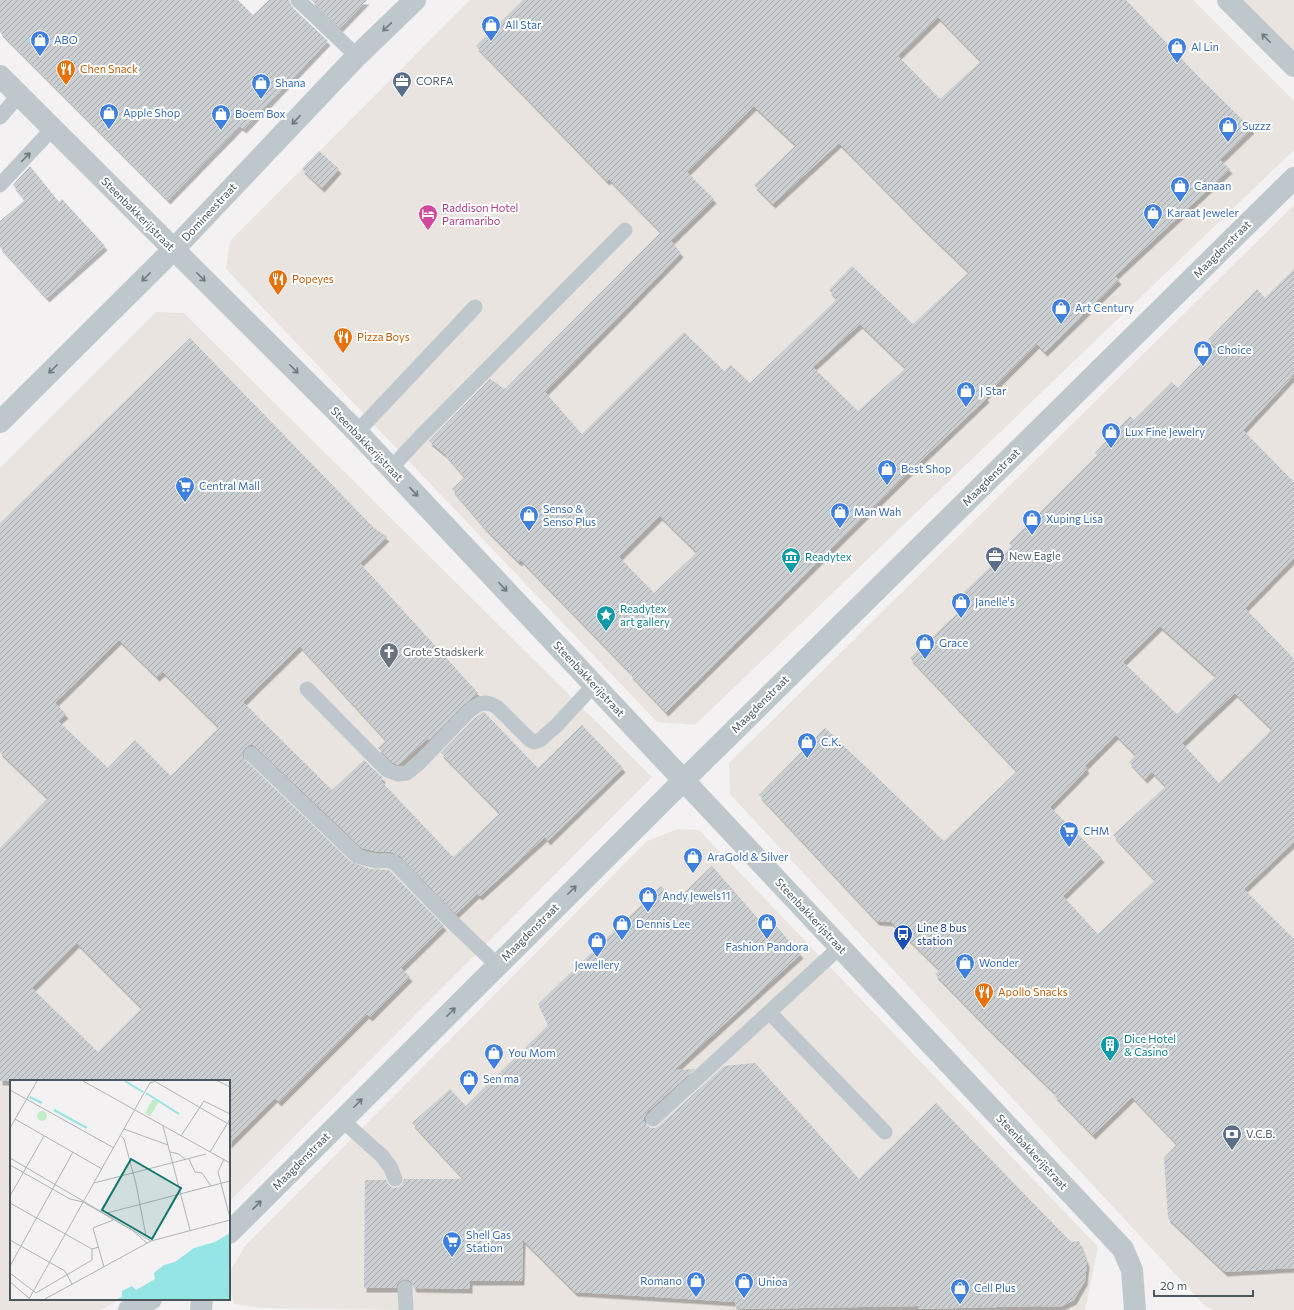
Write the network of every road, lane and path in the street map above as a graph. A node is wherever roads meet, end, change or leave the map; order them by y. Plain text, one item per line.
1 (298, 0) edge
2 (415, 0) edge
3 (1228, 0) edge
4 (357, 56) junction
5 (1294, 66) edge
6 (0, 76) edge
7 (19, 95) junction
8 (0, 117) edge
9 (54, 128) junction
10 (1294, 178) edge
11 (0, 186) edge
12 (625, 230) dead end
13 (173, 250) junction
14 (475, 307) dead end
15 (0, 422) edge
16 (357, 432) junction
17 (391, 468) junction
18 (594, 684) junction
19 (307, 689) dead end
20 (251, 754) dead end
21 (684, 780) junction
22 (840, 947) junction
23 (497, 965) junction
24 (770, 1013) junction
25 (653, 1119) dead end
26 (342, 1120) junction
27 (885, 1132) dead end
28 (396, 1180) dead end
29 (230, 1232) edge
30 (405, 1288) dead end
31 (149, 1300) edge
32 (202, 1300) edge
33 (129, 1310) edge
34 (201, 1310) edge
35 (406, 1310) edge
36 (1135, 1310) edge

1 - 4 lane
2 -> 4 street, Domineestraat
5 -> 3 street
4 -> 13 street, Domineestraat
6 - 7 street, Steenbakkerijstraat
7 - 8 lane
7 - 9 street, Steenbakkerijstraat
11 -> 9 lane
9 - 13 street, Steenbakkerijstraat
10 - 21 street, Maagdenstraat
12 - 17 lane
13 -> 15 street, Domineestraat
13 -> 16 street, Steenbakkerijstraat
14 - 16 lane
16 - 17 street, Steenbakkerijstraat
17 -> 18 street, Steenbakkerijstraat
18 - 19 lane
18 - 21 street, Steenbakkerijstraat
20 - 23 lane
21 - 22 street, Steenbakkerijstraat
23 -> 21 street, Maagdenstraat
22 - 24 lane
22 - 36 street, Steenbakkerijstraat
26 -> 23 street, Maagdenstraat
24 - 25 lane
24 - 27 lane
26 - 28 lane
29 -> 26 street, Maagdenstraat
30 - 35 lane
31 - 33 street
32 - 34 street

